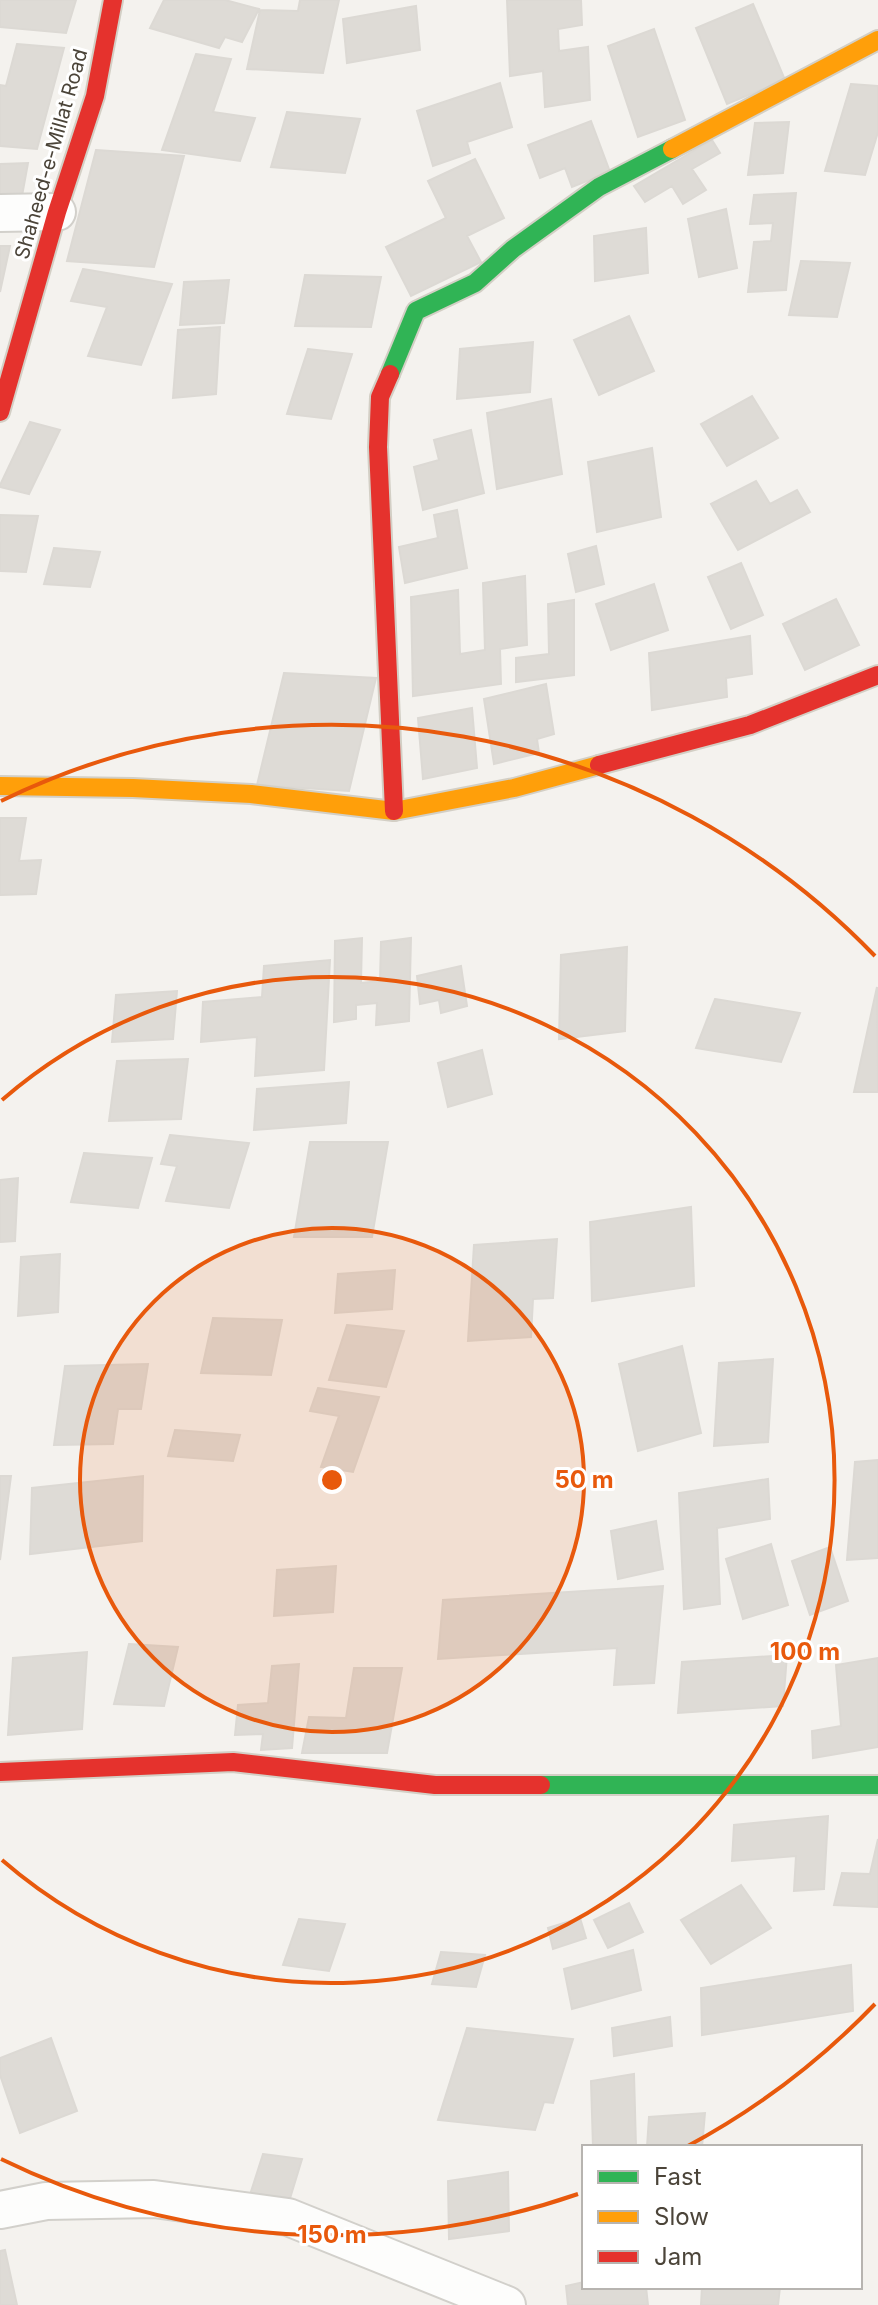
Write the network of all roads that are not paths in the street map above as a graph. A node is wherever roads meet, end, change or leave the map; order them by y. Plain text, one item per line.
1 (113, 0) edge
2 (878, 40) edge
3 (57, 212) junction
4 (0, 213) edge
5 (0, 412) edge
6 (878, 675) edge
7 (0, 786) edge
8 (394, 811) junction
9 (0, 1772) edge
10 (878, 1785) edge
11 (0, 2210) edge
12 (507, 2305) edge

1 - 3 street, Shaheed-e-Millat Road
2 - 8 street
3 - 4 street
3 - 5 street, Shaheed-e-Millat Road
6 - 8 street
7 - 8 street
9 - 10 street
11 - 12 street

